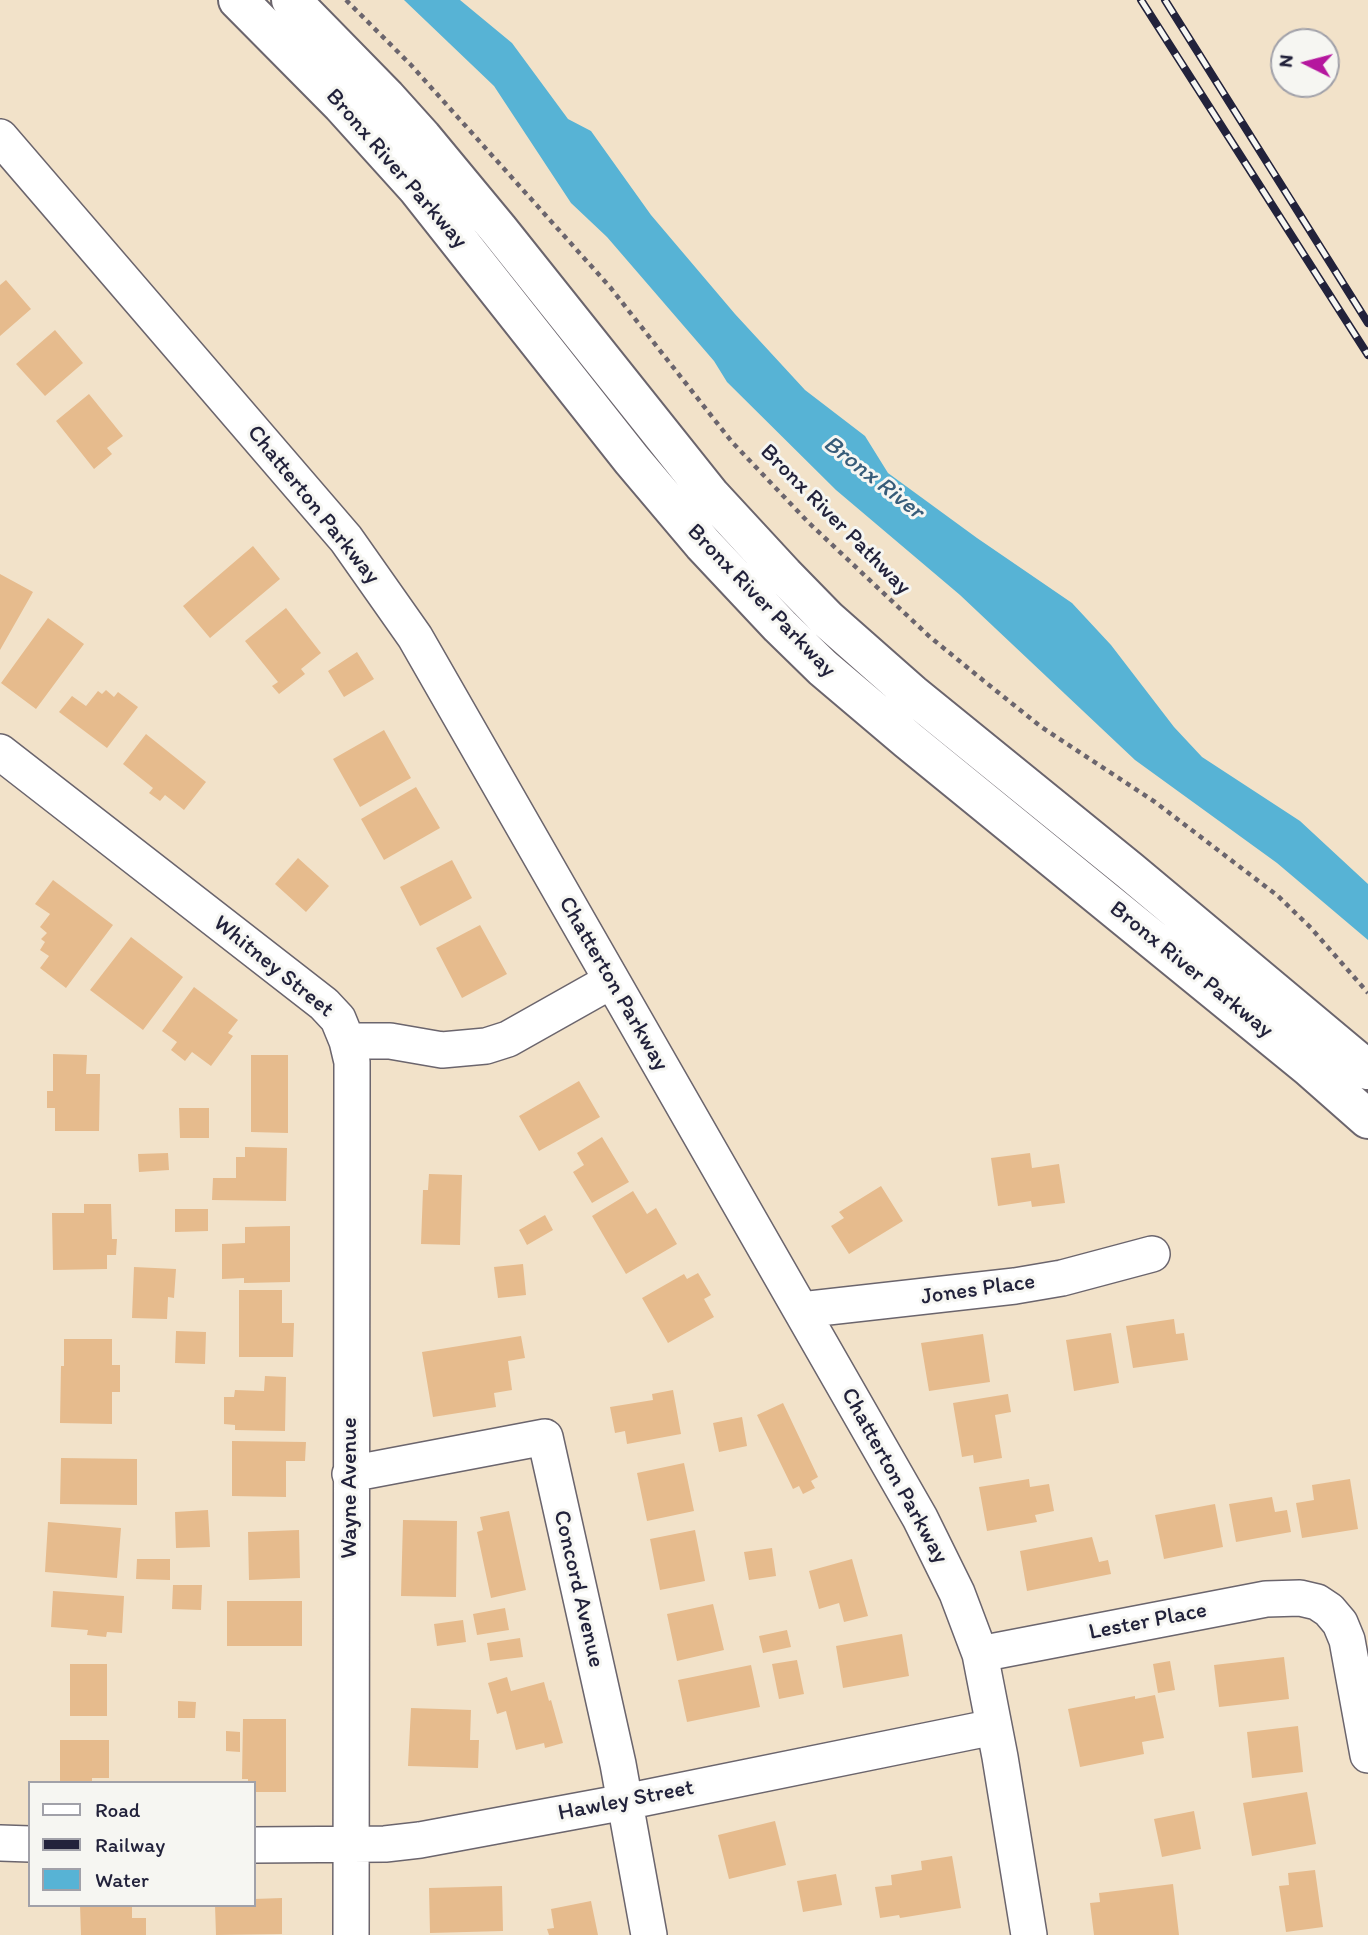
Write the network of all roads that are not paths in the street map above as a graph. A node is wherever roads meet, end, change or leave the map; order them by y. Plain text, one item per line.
1 (238, 0) edge
2 (291, 0) edge
3 (0, 137) edge
4 (0, 752) edge
5 (611, 981) junction
6 (347, 1041) junction
7 (1368, 1070) edge
8 (1368, 1119) edge
9 (1152, 1254) dead end
10 (801, 1310) junction
11 (350, 1474) junction
12 (980, 1654) junction
13 (994, 1727) junction
14 (1368, 1755) edge
15 (625, 1802) junction
16 (0, 1843) edge
17 (28, 1844) edge
18 (256, 1845) edge
19 (352, 1845) junction
20 (351, 1935) edge
21 (649, 1935) edge
22 (1029, 1935) edge

1 - 8 highway, Bronx River Parkway
2 - 7 highway, Bronx River Parkway
3 - 5 street, Chatterton Parkway
4 - 6 street, Whitney Street
5 - 6 street, Whitney Street
5 - 10 street, Chatterton Parkway
6 - 11 street, Wayne Avenue
9 - 10 street, Jones Place
10 - 12 street, Chatterton Parkway
11 - 15 street, Concord Avenue
11 - 19 street, Wayne Avenue
12 - 13 street, Chatterton Parkway
12 - 14 street, Lester Place
13 - 15 street, Hawley Street
13 - 22 street, Chatterton Parkway
15 - 19 street, Hawley Street
15 - 21 street, Concord Avenue
16 - 17 street
18 - 19 street, Hawley Street
19 - 20 street, Wayne Avenue

